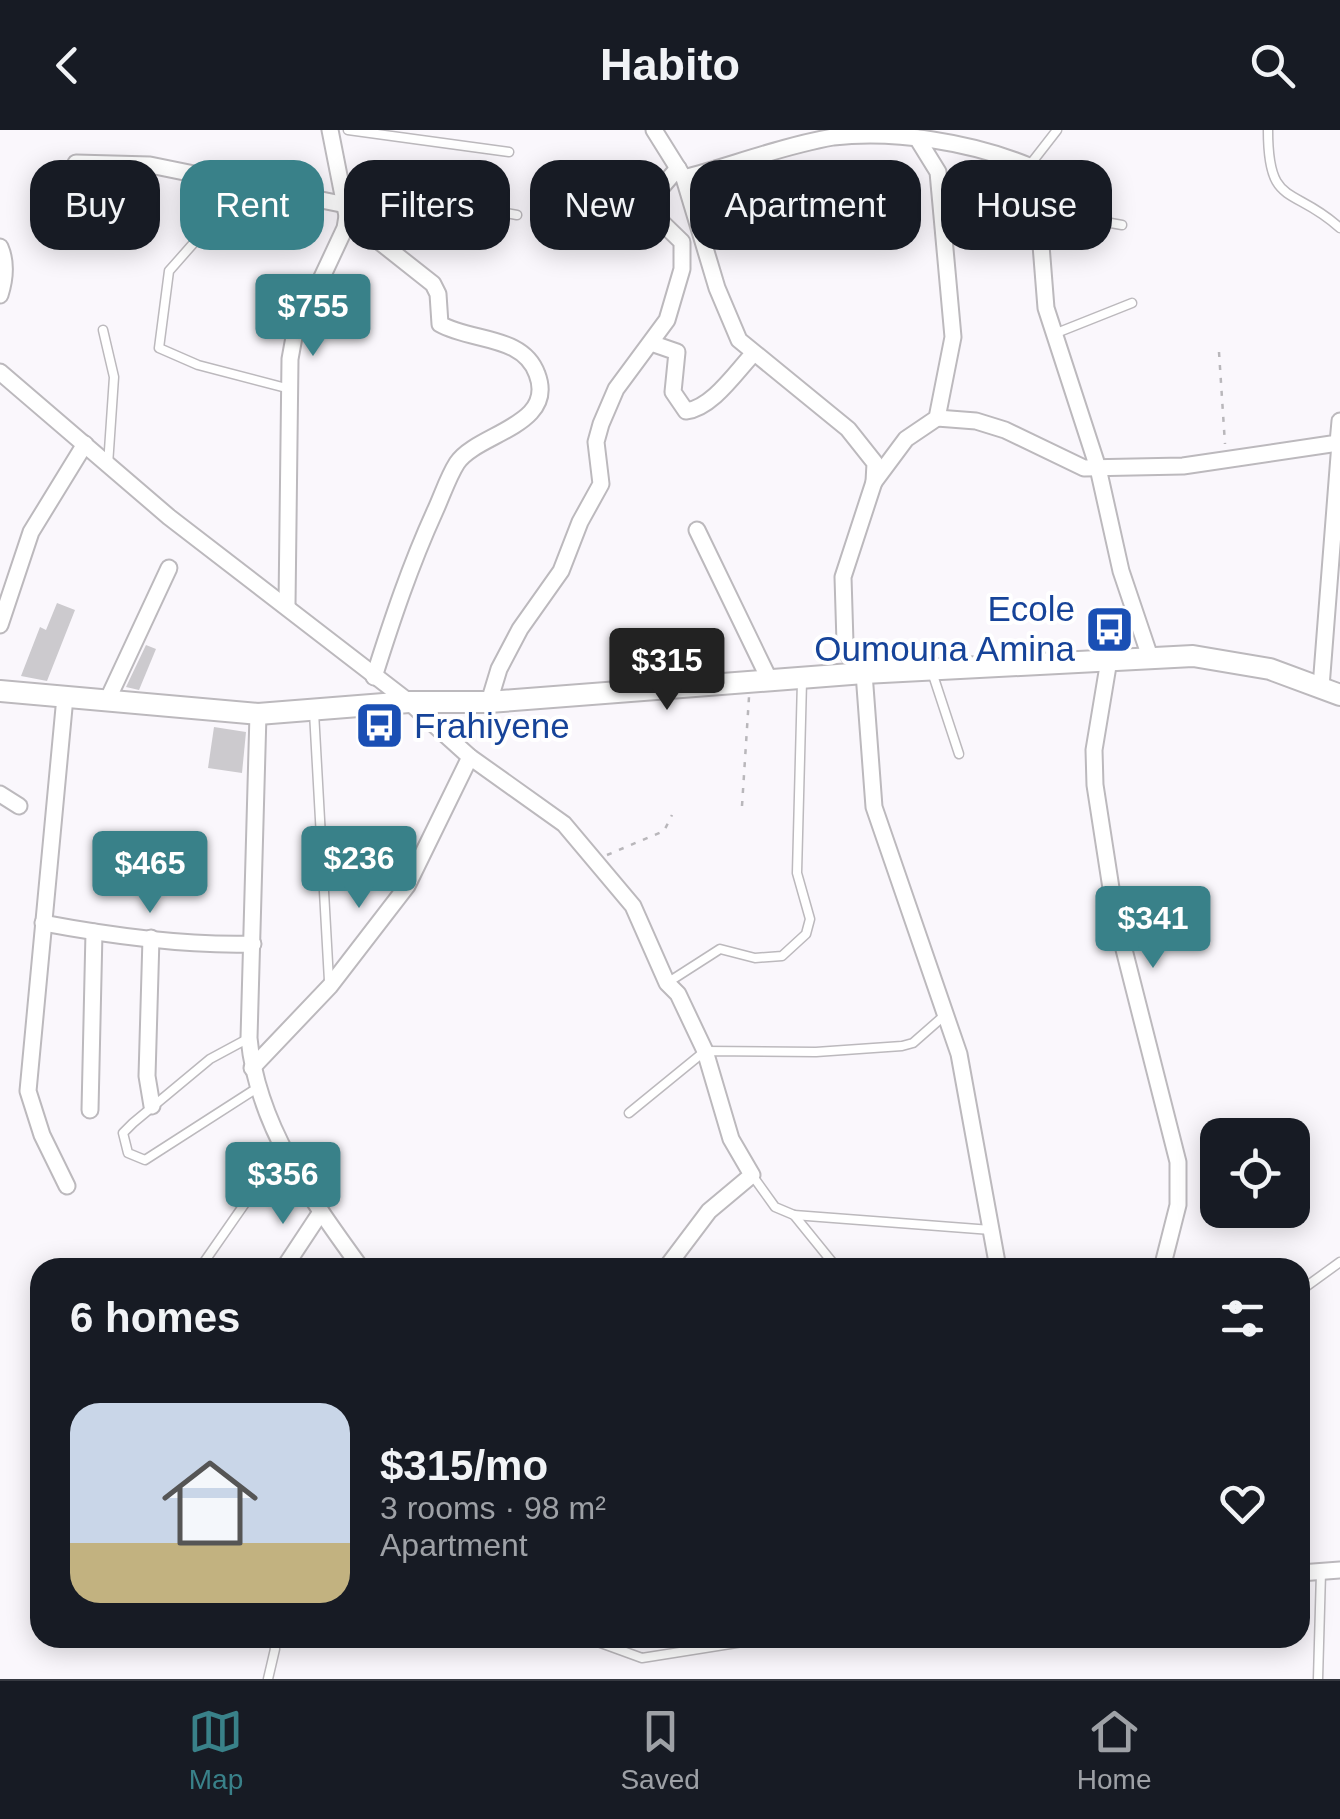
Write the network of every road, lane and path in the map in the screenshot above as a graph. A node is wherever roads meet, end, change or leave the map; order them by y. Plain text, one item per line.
1 (330, 130) edge
2 (348, 130) edge
3 (1057, 130) edge
4 (1268, 130) edge
5 (664, 134) edge
6 (916, 134) edge
7 (509, 152) dead end
8 (1014, 160) edge
9 (1034, 160) edge
10 (681, 173) junction
11 (342, 183) junction
12 (344, 196) edge
13 (516, 215) dead end
14 (1112, 223) edge
15 (1122, 225) dead end
16 (1340, 228) edge
17 (344, 230) edge
18 (0, 247) edge
19 (187, 250) edge
20 (393, 250) edge
21 (1040, 250) edge
22 (0, 295) edge
23 (1132, 303) dead end
24 (103, 330) dead end
25 (1054, 334) junction
26 (651, 343) junction
27 (1219, 352) dead end
28 (753, 354) junction
29 (0, 372) edge
30 (290, 389) junction
31 (937, 418) junction
32 (1340, 421) edge
33 (1339, 443) edge
34 (85, 444) junction
35 (1227, 460) junction
36 (108, 465) junction
37 (1098, 468) junction
38 (874, 482) junction
39 (697, 530) dead end
40 (169, 568) dead end
41 (286, 605) junction
42 (0, 626) edge
43 (1150, 656) junction
44 (1109, 660) junction
45 (931, 670) junction
46 (864, 673) junction
47 (374, 677) junction
48 (760, 681) junction
49 (802, 681) junction
50 (1330, 691) edge
51 (0, 692) edge
52 (64, 697) junction
53 (107, 701) junction
54 (410, 702) junction
55 (489, 702) junction
56 (314, 712) junction
57 (258, 714) junction
58 (958, 754) dead end
59 (470, 757) junction
60 (0, 794) edge
61 (18, 806) dead end
62 (742, 806) dead end
63 (672, 815) dead end
64 (596, 859) junction
65 (44, 923) junction
66 (94, 932) junction
67 (150, 938) junction
68 (253, 944) junction
69 (667, 983) junction
70 (330, 986) junction
71 (946, 1014) junction
72 (249, 1038) junction
73 (704, 1051) junction
74 (252, 1068) junction
75 (257, 1088) junction
76 (152, 1106) junction
77 (90, 1110) dead end
78 (630, 1113) dead end
79 (284, 1146) junction
80 (752, 1175) junction
81 (66, 1186) dead end
82 (320, 1212) junction
83 (794, 1215) junction
84 (990, 1230) junction
85 (207, 1258) edge
86 (290, 1258) edge
87 (354, 1258) edge
88 (674, 1258) edge
89 (829, 1258) edge
90 (996, 1258) edge
91 (1165, 1258) edge
92 (1340, 1262) edge
93 (1310, 1283) edge
94 (1340, 1570) edge
95 (1321, 1572) junction
96 (1310, 1573) edge
97 (275, 1648) edge
98 (614, 1648) edge
99 (706, 1648) edge
100 (268, 1679) edge
101 (1318, 1679) edge

1 - 11 street
2 - 7 lane
3 - 9 lane
4 - 16 lane
5 - 10 street
6 - 8 street
6 - 10 street
6 - 31 street
10 - 26 street
10 - 28 street
11 - 12 street
11 - 13 lane
14 - 15 lane
17 - 30 street
18 - 22 street
19 - 30 lane
20 - 47 street
21 - 25 street
23 - 25 lane
24 - 36 lane
25 - 37 street
26 - 28 street
26 - 55 street
27 - 35 path
28 - 38 street
29 - 34 street
30 - 41 street
31 - 37 street
31 - 38 street
32 - 33 street
33 - 35 street
33 - 50 street
34 - 36 street
34 - 42 street
35 - 37 street
36 - 41 street
37 - 43 street
38 - 46 street
39 - 48 street
40 - 53 street
41 - 47 street
43 - 44 street
43 - 50 street
44 - 45 street
44 - 91 street
45 - 46 street
45 - 58 lane
46 - 49 street
46 - 71 street
47 - 54 street
48 - 49 street
48 - 55 street
48 - 62 path
49 - 69 lane
51 - 52 street
52 - 53 street
52 - 65 street
53 - 57 street
54 - 55 street
54 - 56 street
54 - 59 street
56 - 57 street
56 - 70 lane
57 - 68 street
59 - 64 street
59 - 70 street
60 - 61 street
63 - 64 path
64 - 69 street
65 - 66 street
65 - 81 street
66 - 67 street
66 - 77 street
67 - 68 street
67 - 76 street
68 - 72 street
69 - 73 street
70 - 74 street
71 - 73 lane
71 - 84 street
72 - 74 street
72 - 76 lane
73 - 78 lane
73 - 80 street
74 - 75 street
75 - 76 lane
75 - 79 street
79 - 82 street
79 - 85 lane
80 - 83 lane
80 - 88 street
82 - 86 street
82 - 87 street
83 - 84 lane
83 - 89 lane
84 - 90 street
92 - 93 lane
94 - 95 street
95 - 96 street
95 - 101 lane
97 - 100 lane
98 - 99 lane

